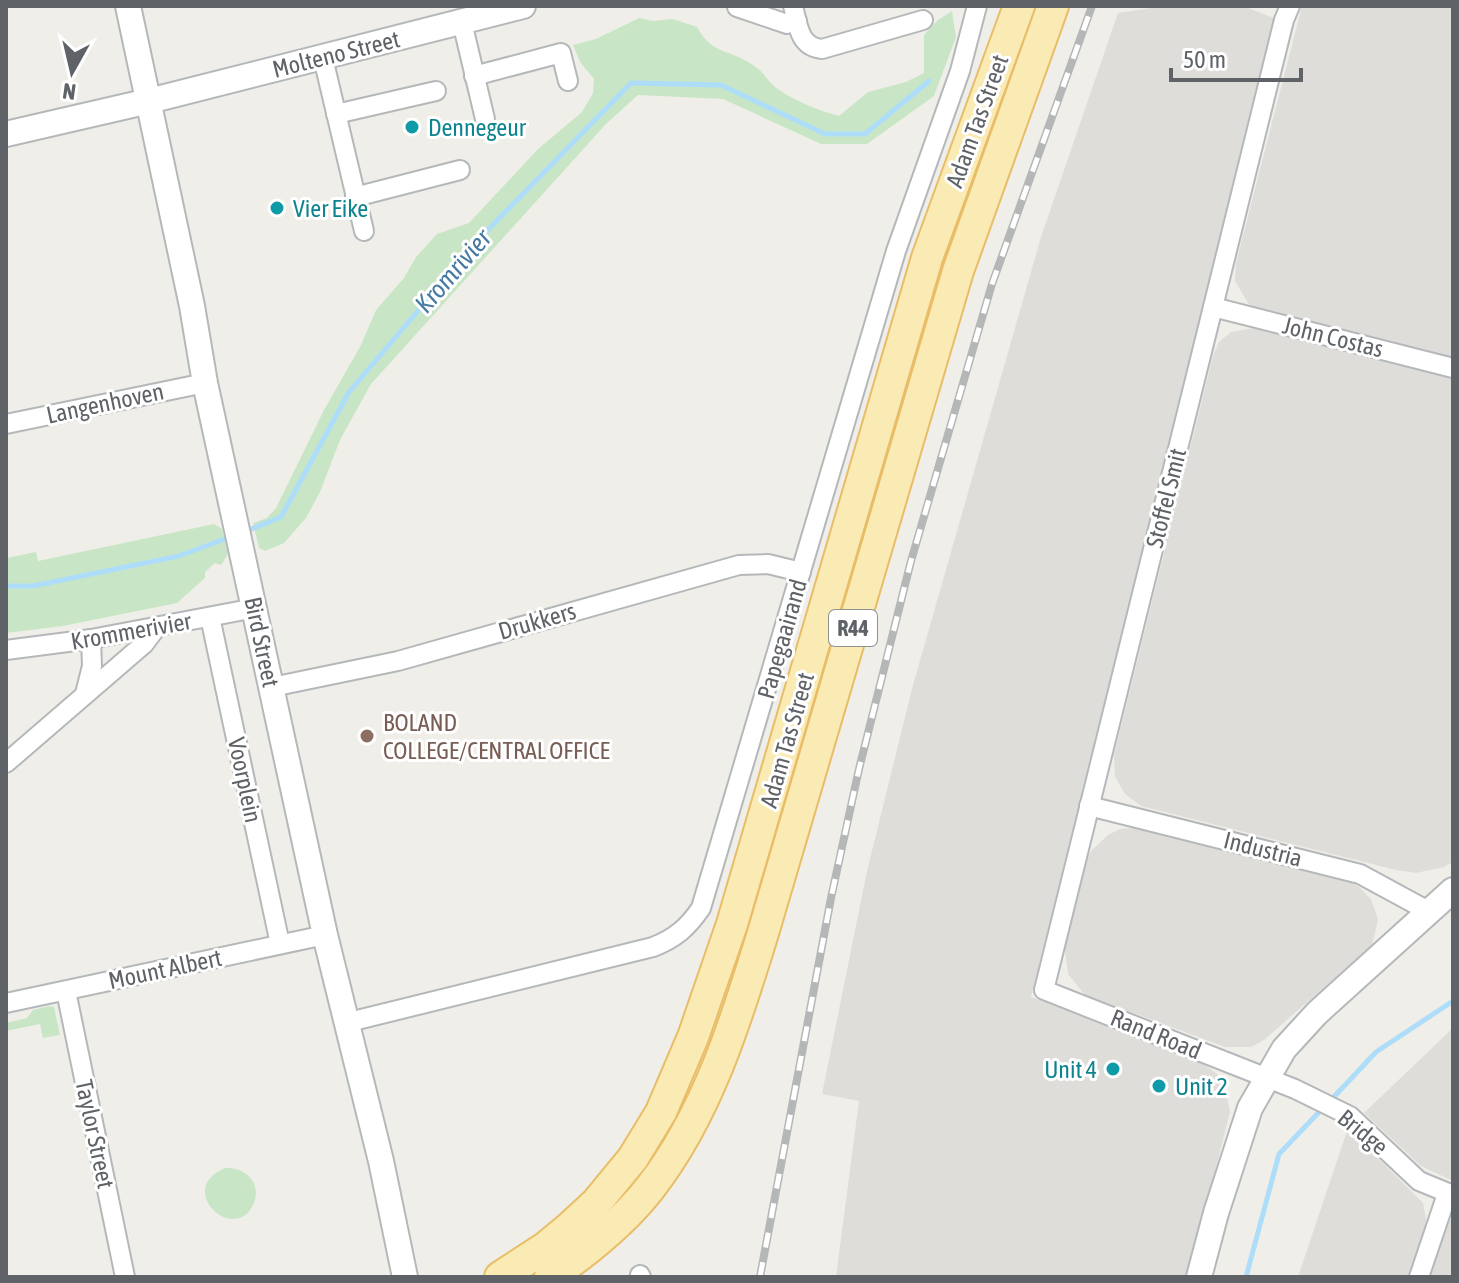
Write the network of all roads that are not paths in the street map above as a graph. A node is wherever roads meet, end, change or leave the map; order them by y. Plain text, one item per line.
1 (128, 6) edge
2 (523, 6) edge
3 (977, 6) edge
4 (1019, 6) edge
5 (1053, 6) edge
6 (1290, 6) edge
7 (737, 7) edge
8 (795, 14) edge
9 (923, 20) dead end
10 (462, 22) junction
11 (323, 58) junction
12 (474, 76) junction
13 (568, 81) dead end
14 (436, 91) dead end
15 (149, 101) junction
16 (336, 114) junction
17 (485, 119) dead end
18 (6, 134) edge
19 (460, 170) dead end
20 (355, 197) junction
21 (364, 231) dead end
22 (1213, 307) junction
23 (1453, 368) edge
24 (205, 383) junction
25 (6, 424) edge
26 (801, 572) junction
27 (255, 608) junction
28 (210, 617) junction
29 (156, 628) junction
30 (91, 639) junction
31 (6, 650) edge
32 (272, 687) junction
33 (85, 694) junction
34 (6, 763) edge
35 (1089, 806) junction
36 (1453, 890) edge
37 (1430, 912) junction
38 (732, 924) junction
39 (763, 933) junction
40 (325, 935) junction
41 (280, 944) junction
42 (1044, 990) joint
43 (66, 991) junction
44 (6, 1003) edge
45 (345, 1023) junction
46 (1267, 1078) junction
47 (1450, 1194) edge
48 (125, 1277) edge
49 (405, 1277) edge
50 (500, 1277) edge
51 (550, 1277) edge
52 (1199, 1277) edge
53 (1419, 1277) edge

1 - 15 street, Bird Street
2 - 10 street, Molteno Street
3 - 26 street, Papegaairand
4 - 38 main road, Adam Tas Street / R44
5 - 39 main road, Adam Tas Street / R44
6 - 22 street, Stoffel Smit
7 - 8 street
8 - 9 street
10 - 11 street, Molteno Street
10 - 12 street
11 - 15 street, Molteno Street
11 - 16 street
12 - 13 street
12 - 17 street
14 - 16 street
15 - 18 street, Molteno Street
15 - 24 street, Bird Street
16 - 20 street
19 - 20 street
20 - 21 street
22 - 23 street, John Costas
22 - 35 street, Stoffel Smit
24 - 25 street, Langenhoven
24 - 27 street, Bird Street
26 - 32 street, Drukkers
26 - 45 street, Papegaairand
27 - 28 street, Krommerivier
27 - 32 street, Bird Street
28 - 29 street, Krommerivier
28 - 41 street, Voorplein
29 - 30 street, Krommerivier
29 - 33 street
30 - 31 street, Krommerivier
30 - 33 street
32 - 40 street, Bird Street
33 - 34 street
35 - 37 street, Industria
35 - 42 street, Stoffel Smit
36 - 37 street
37 - 46 street
38 - 39 main road
38 - 50 main road, Adam Tas Street / R44
39 - 51 main road, Adam Tas Street / R44
40 - 41 street, Mount Albert
40 - 45 street, Bird Street
41 - 43 street, Mount Albert
42 - 46 street, Rand Road
43 - 44 street, Mount Albert
43 - 48 street, Taylor Street
45 - 49 street, Bird Street
46 - 47 street, Bridge
46 - 52 street
47 - 53 street

